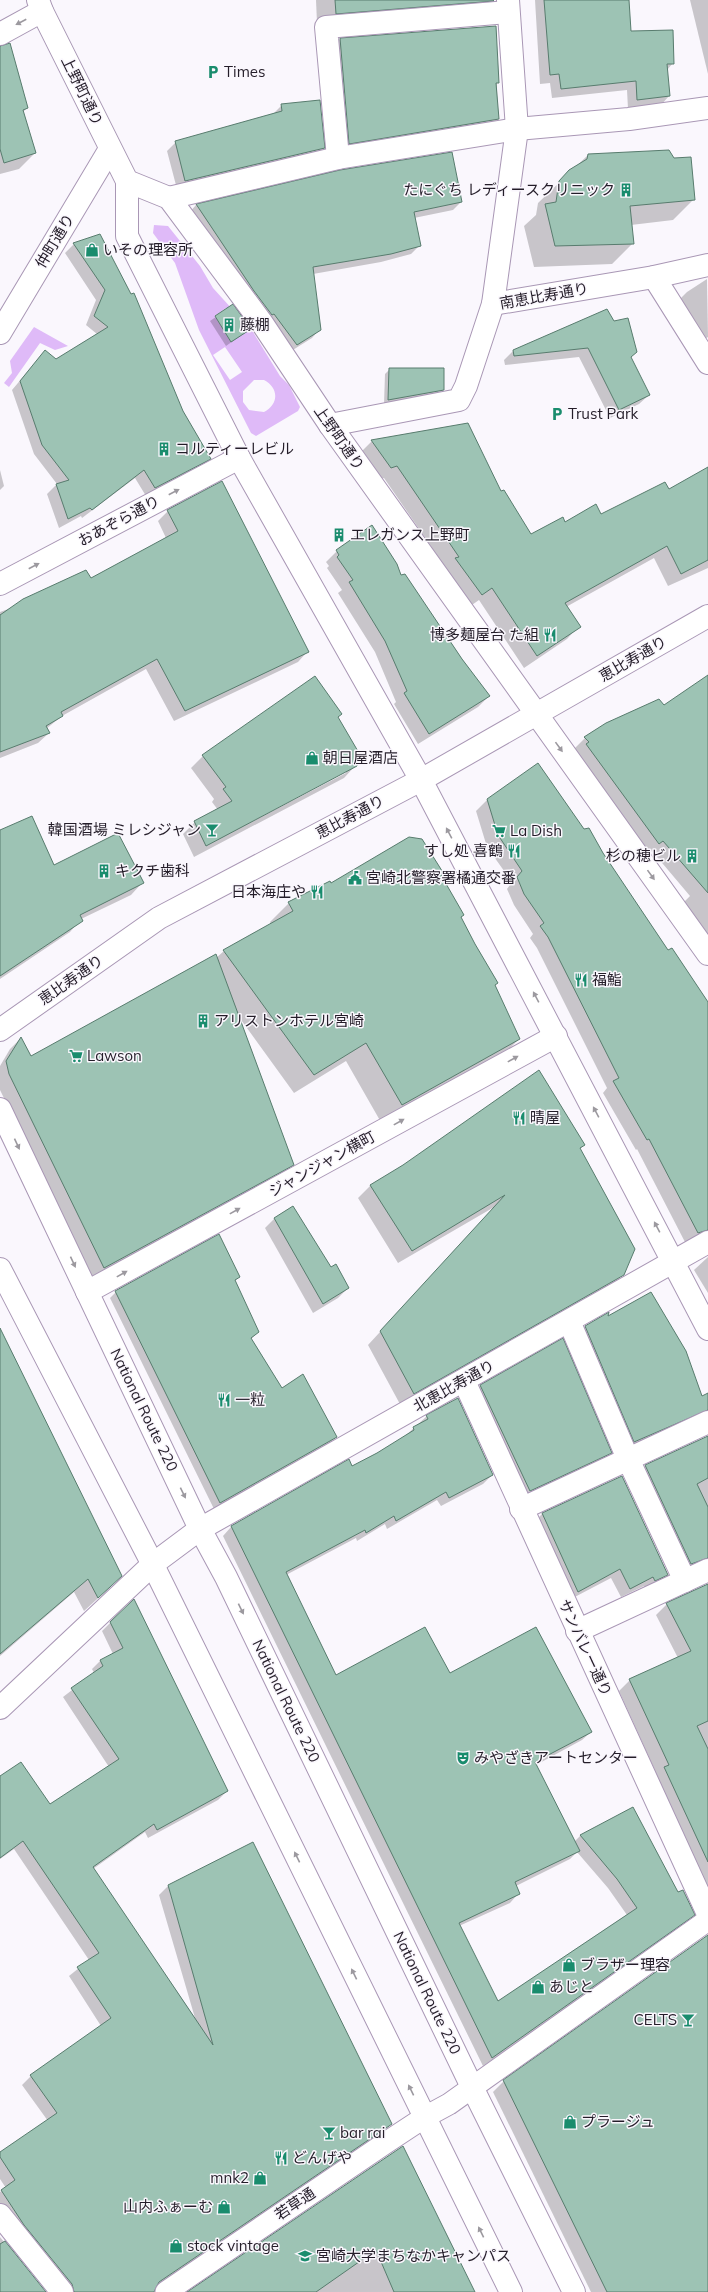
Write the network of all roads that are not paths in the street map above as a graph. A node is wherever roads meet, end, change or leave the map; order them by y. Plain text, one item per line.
1 (40, 6) edge
2 (508, 6) edge
3 (0, 34) edge
4 (708, 108) edge
5 (517, 129) junction
6 (110, 149) junction
7 (338, 158) junction
8 (127, 181) junction
9 (169, 198) junction
10 (708, 265) edge
11 (654, 277) junction
12 (492, 304) junction
13 (0, 333) edge
14 (708, 363) edge
15 (330, 425) junction
16 (239, 458) junction
17 (0, 584) edge
18 (708, 616) edge
19 (536, 715) junction
20 (421, 780) junction
21 (708, 954) edge
22 (0, 1030) edge
23 (556, 1036) junction
24 (0, 1109) edge
25 (708, 1242) edge
26 (675, 1262) junction
27 (0, 1269) edge
28 (87, 1292) junction
29 (569, 1322) junction
30 (708, 1329) edge
31 (464, 1381) junction
32 (708, 1422) edge
33 (628, 1459) junction
34 (521, 1509) junction
35 (200, 1529) junction
36 (153, 1564) junction
37 (708, 1570) edge
38 (685, 1581) junction
39 (577, 1631) junction
40 (0, 1708) edge
41 (708, 1914) edge
42 (708, 1920) edge
43 (472, 2087) junction
44 (425, 2117) junction
45 (0, 2215) edge
46 (62, 2292) edge
47 (166, 2292) edge
48 (511, 2292) edge
49 (574, 2292) edge

1 -> 3 main road
1 - 6 main road, 上野町通り
2 - 5 main road
2 - 7 main road
4 - 5 main road
5 - 7 main road
5 - 12 main road
6 - 8 main road, 上野町通り
6 - 13 main road, 仲町通り
7 - 9 main road
8 - 9 main road
8 - 16 main road, 上野町通り
9 - 15 main road, 上野町通り
10 - 11 main road, 南恵比寿通り
11 - 12 main road, 南恵比寿通り
11 - 14 main road
12 - 15 main road, 南恵比寿通り
15 - 19 main road, 上野町通り
17 -> 16 main road, おあぞら通り
16 - 20 main road, 上野町通り
18 - 19 main road, 恵比寿通り
19 - 20 main road, 恵比寿通り
19 -> 21 main road, 上野町通り
20 - 22 main road, 恵比寿通り
23 -> 20 main road, 上野町通り
26 -> 23 main road, 上野町通り
28 -> 23 main road, ジャンジャン横町
24 -> 28 main road, National Route 220
25 - 26 main road, 北恵比寿通り
26 - 29 main road, 北恵比寿通り
26 - 30 main road, 上野町通り
27 - 36 main road
28 -> 35 main road, National Route 220
29 - 31 main road, 北恵比寿通り
29 - 33 main road
31 - 34 main road, サンバレー通り
31 - 35 main road, 北恵比寿通り
32 - 33 main road
33 - 34 main road
33 - 38 main road
34 - 39 main road, サンバレー通り
35 - 36 main road, 北恵比寿通り
35 -> 43 main road, National Route 220
36 - 40 main road, 北恵比寿通り
44 -> 36 main road
37 - 38 main road
38 - 39 main road
39 - 41 main road, サンバレー通り
42 - 43 street, 若草通
43 - 44 street, 若草通
43 - 49 main road, National Route 220
44 - 47 street, 若草通
48 -> 44 main road
45 - 46 main road

